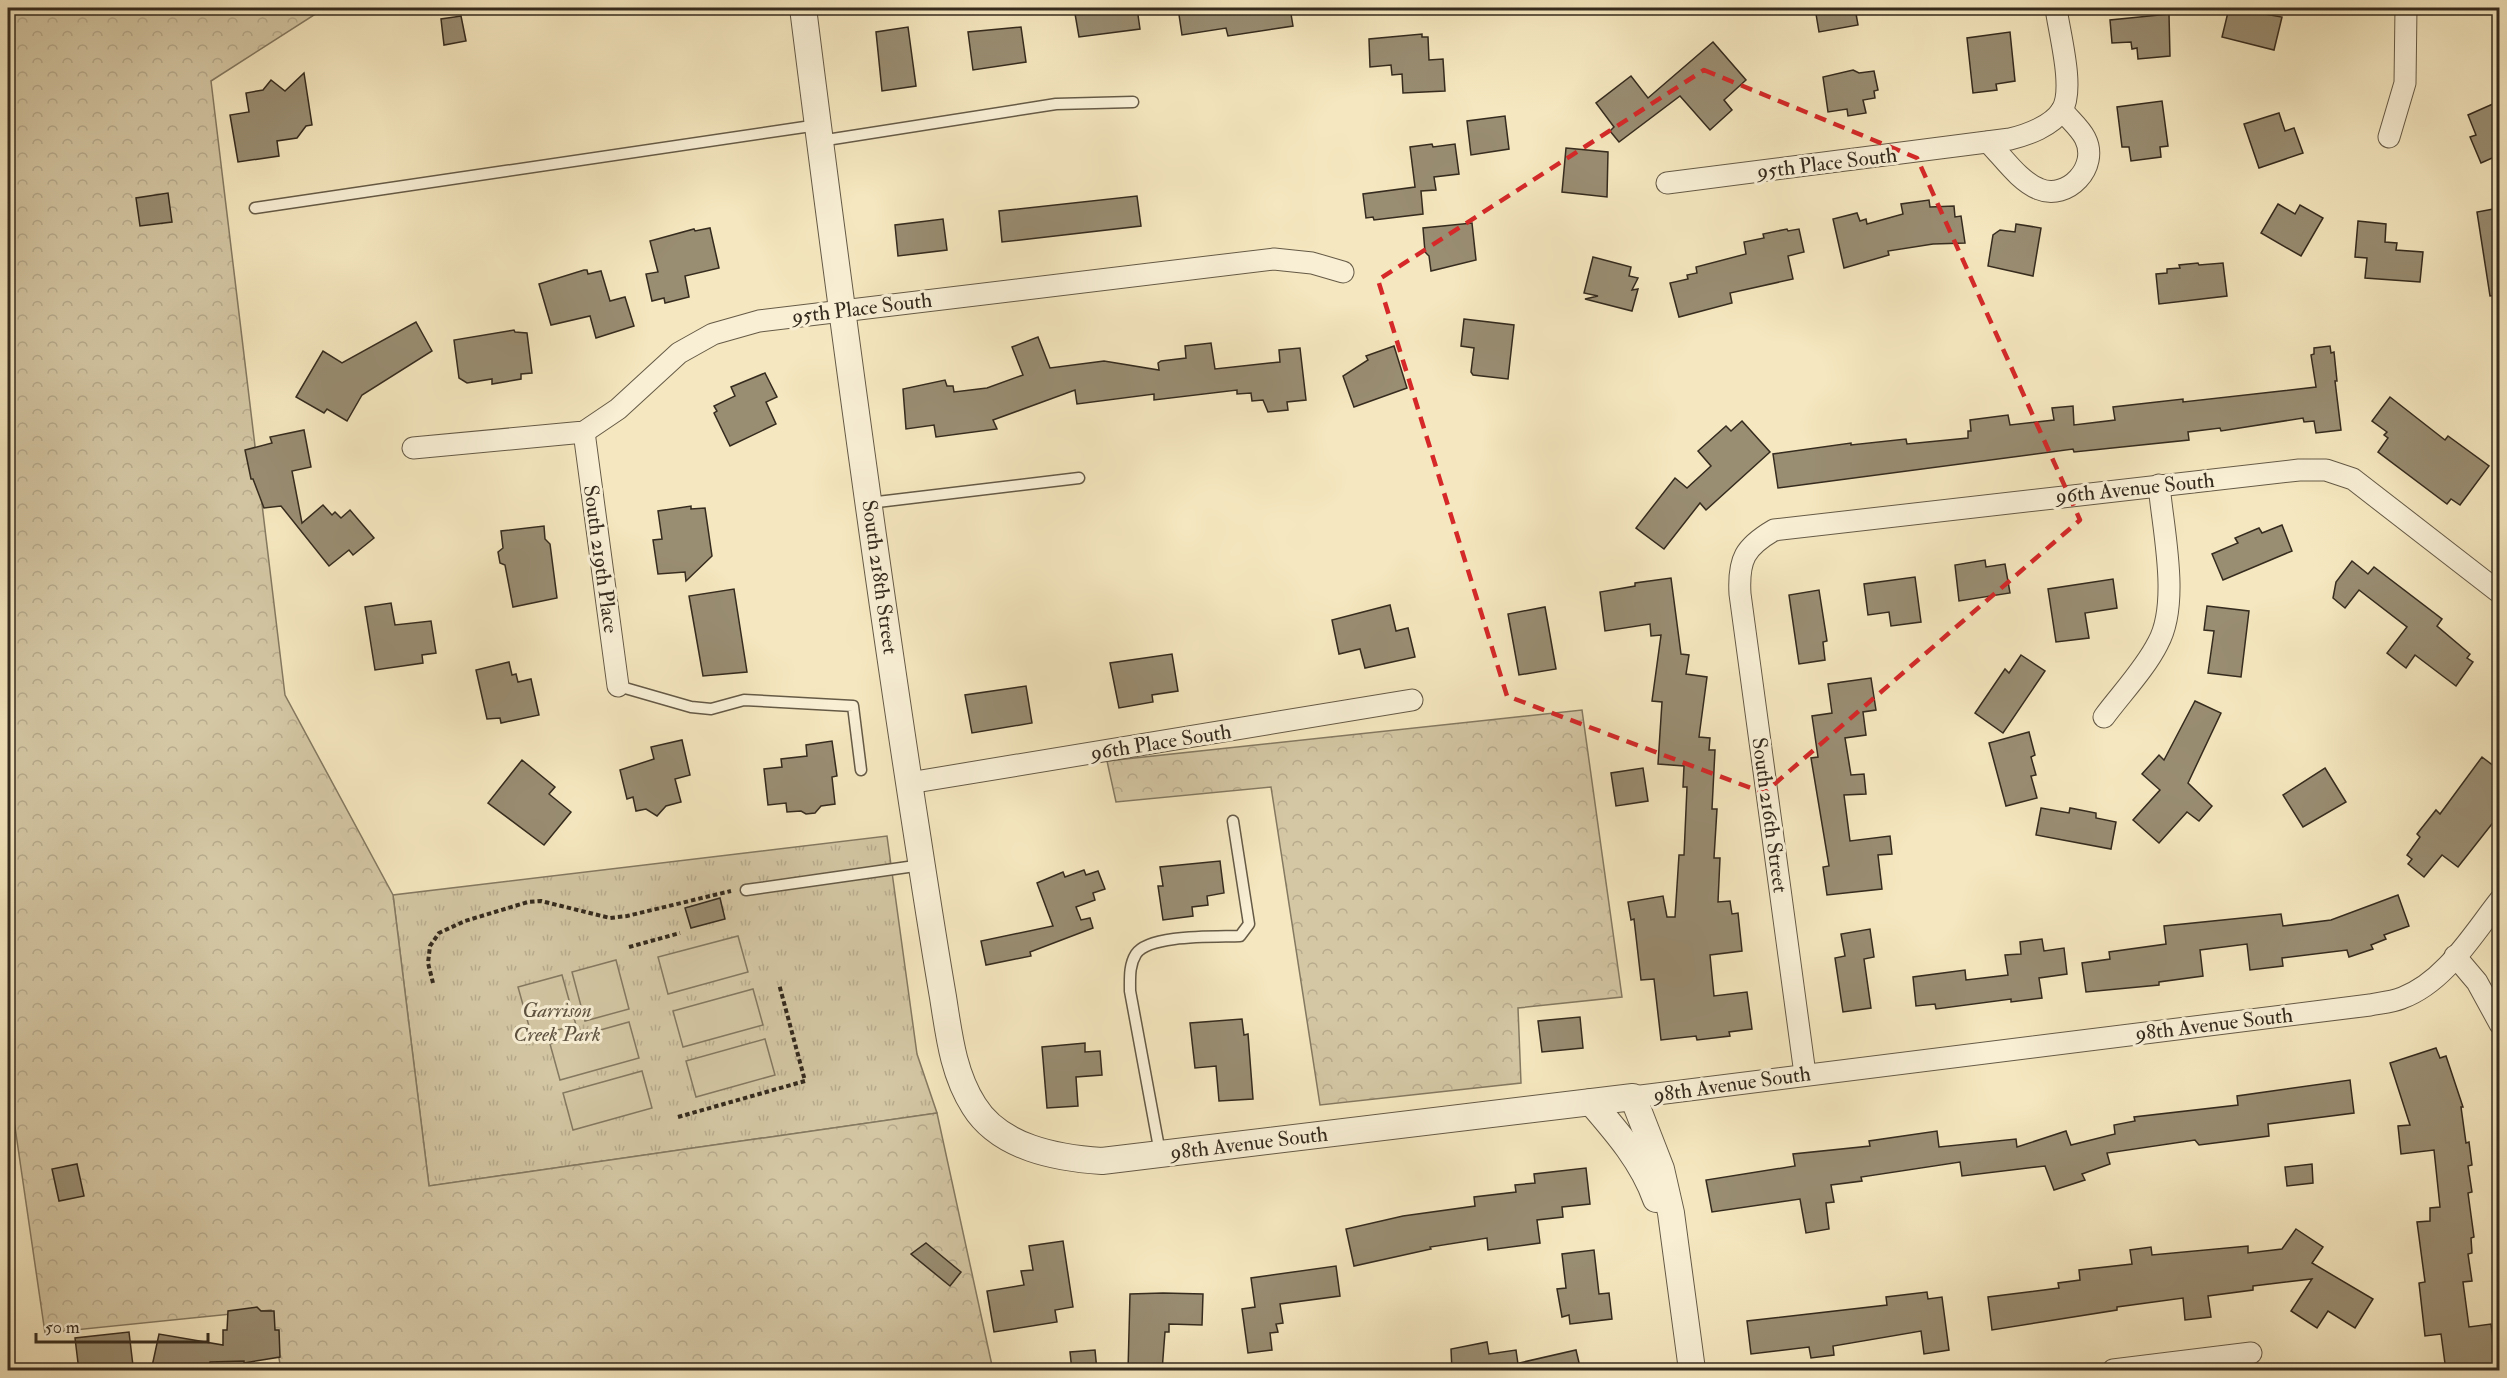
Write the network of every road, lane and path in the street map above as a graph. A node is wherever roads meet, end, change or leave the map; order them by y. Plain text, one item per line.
1 (803, 8) edge
2 (2056, 8) edge
3 (2406, 8) edge
4 (1133, 102) dead end
5 (2062, 110) junction
6 (819, 133) junction
7 (2389, 137) dead end
8 (1988, 142) junction
9 (1667, 183) dead end
10 (255, 208) dead end
11 (1343, 272) dead end
12 (842, 310) junction
13 (584, 432) junction
14 (413, 448) dead end
15 (1079, 478) dead end
16 (2159, 485) junction
17 (869, 503) junction
18 (1743, 557) joint
19 (2499, 593) edge
20 (618, 686) joint
21 (1412, 700) dead end
22 (2104, 717) dead end
23 (861, 770) dead end
24 (909, 783) junction
25 (1233, 820) dead end
26 (922, 865) junction
27 (746, 890) joint
28 (2499, 900) edge
29 (680, 933) dead end
30 (628, 947) dead end
31 (2456, 957) junction
32 (433, 983) dead end
33 (779, 984) dead end
34 (2499, 1024) edge
35 (1805, 1074) junction
36 (1633, 1097) junction
37 (1591, 1102) junction
38 (678, 1117) dead end
39 (998, 1131) joint
40 (1161, 1154) junction
41 (1678, 1271) junction
42 (2252, 1353) dead end
43 (1692, 1371) edge
44 (2113, 1371) edge

1 - 6 street, South 218th Street
2 - 5 street
3 - 7 street
4 - 6 lane
5 - 8 street, 95th Place South
5 - 8 street
6 - 10 lane
6 - 12 street, South 218th Street
8 - 9 street, 95th Place South
11 - 12 street, 95th Place South
12 - 13 street, 95th Place South
12 - 17 street, South 218th Street
13 - 14 street, 95th Place South
13 - 20 street, South 219th Place
15 - 17 lane
16 - 18 street, 96th Avenue South
16 - 19 street, 96th Avenue South
16 - 22 street
17 - 24 street, South 218th Street
18 - 35 street, South 216th Street
20 - 23 lane
21 - 24 street, 96th Place South
24 - 26 street, South 218th Street
25 - 40 lane
26 - 27 lane
26 - 39 street, South 218th Street
27 - 32 path
28 - 31 street, 98th Avenue South
29 - 30 path
31 - 34 street
31 - 35 street, 98th Avenue South
33 - 38 path
35 - 36 street, 98th Avenue South
36 - 37 street, 98th Avenue South
36 - 41 street
37 - 40 street, 98th Avenue South
37 - 41 street
39 - 40 street, 98th Avenue South
41 - 43 street
42 - 44 street

